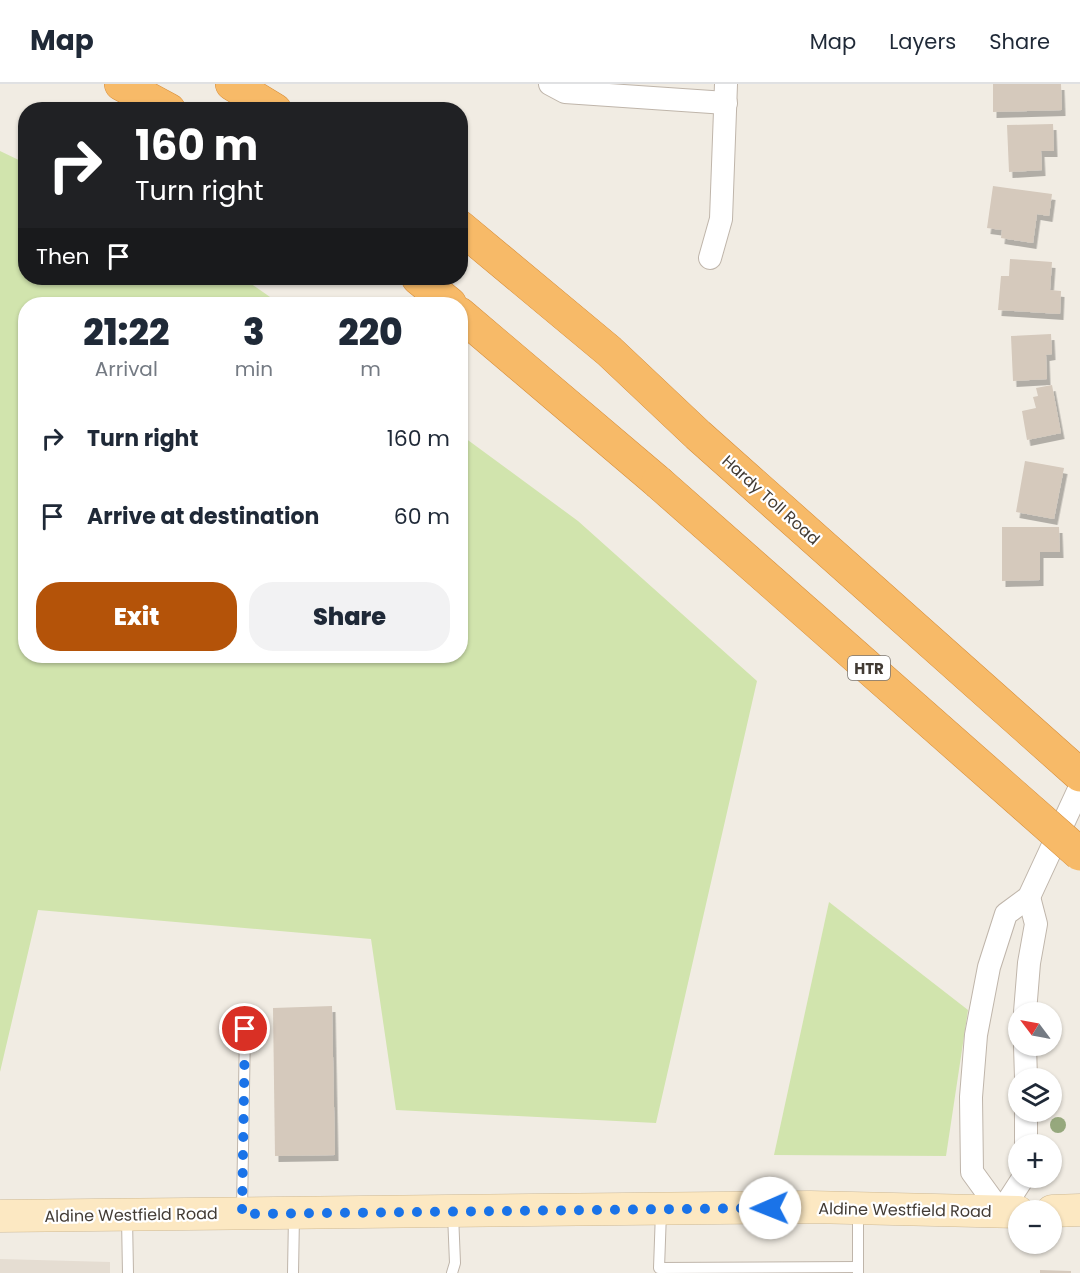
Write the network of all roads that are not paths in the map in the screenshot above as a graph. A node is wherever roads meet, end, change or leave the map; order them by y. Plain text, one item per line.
1 (121, 84) edge
2 (232, 84) edge
3 (550, 84) edge
4 (726, 93) edge
5 (154, 102) edge
6 (262, 102) edge
7 (468, 234) edge
8 (710, 258) dead end
9 (427, 285) edge
10 (441, 297) edge
11 (468, 321) edge
12 (1080, 774) edge
13 (1080, 787) edge
14 (1080, 854) edge
15 (1029, 897) junction
16 (1026, 1002) edge
17 (245, 1029) dead end
18 (858, 1208) junction
19 (661, 1209) junction
20 (1008, 1210) edge
21 (1080, 1210) edge
22 (453, 1211) junction
23 (1062, 1211) edge
24 (1008, 1212) edge
25 (294, 1213) junction
26 (242, 1214) junction
27 (127, 1215) junction
28 (0, 1216) edge
29 (858, 1270) edge
30 (659, 1271) edge
31 (128, 1273) edge
32 (292, 1273) edge
33 (452, 1273) edge

1 - 5 highway
2 - 6 highway
3 - 4 street
4 - 8 street
7 - 12 highway, Hardy Toll Road
9 - 10 highway
11 - 14 highway, HTR, bridge
13 - 15 street
15 - 16 street
15 - 20 street
17 - 26 lane
18 - 19 main road, Aldine Westfield Road
18 - 24 main road, Aldine Westfield Road
18 - 29 lane
19 - 22 main road, Aldine Westfield Road
19 - 30 lane
21 - 23 main road
22 - 25 main road, Aldine Westfield Road
22 - 33 lane
25 - 26 main road, Aldine Westfield Road
25 - 32 lane
26 - 27 main road, Aldine Westfield Road
27 - 28 main road, Aldine Westfield Road
27 - 31 lane
29 - 30 lane

